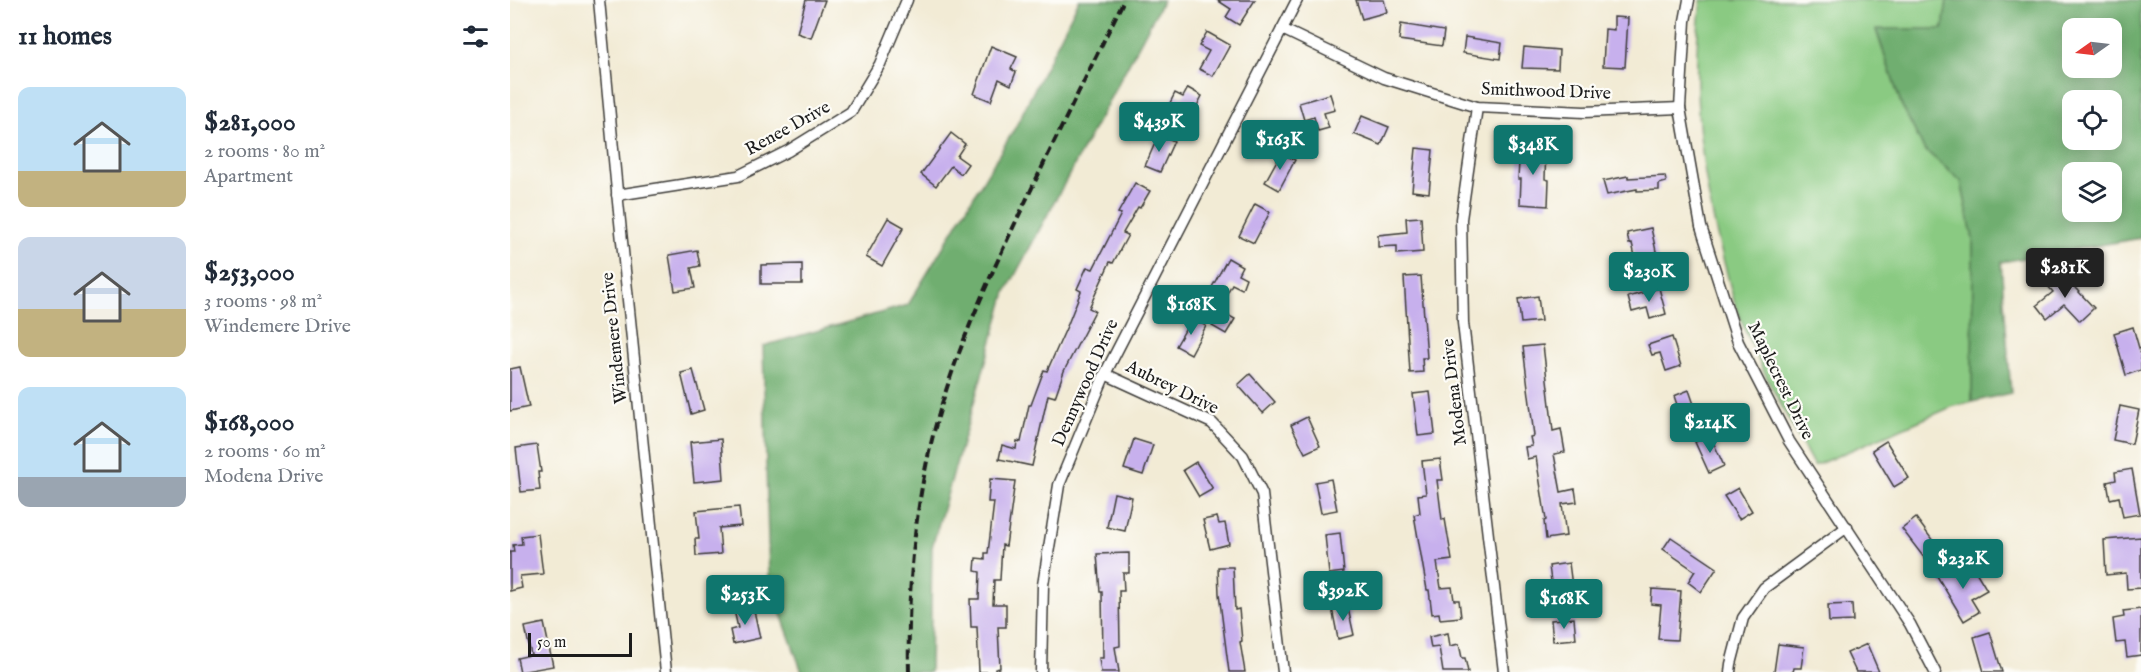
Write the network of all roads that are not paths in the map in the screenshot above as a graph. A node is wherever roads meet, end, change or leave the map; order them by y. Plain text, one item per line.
1 (599, 0) edge
2 (907, 0) edge
3 (1297, 0) edge
4 (1689, 0) edge
5 (1282, 29) junction
6 (1477, 107) junction
7 (1680, 108) junction
8 (617, 195) junction
9 (1105, 374) junction
10 (1847, 527) junction
11 (666, 672) edge
12 (1041, 672) edge
13 (1284, 672) edge
14 (1504, 672) edge
15 (1730, 672) edge
16 (1935, 672) edge

1 - 8 street, Windemere Drive
2 - 8 street, Renee Drive
3 - 5 street, Dennywood Drive
4 - 7 street, Maplecrest Drive
5 - 6 street, Smithwood Drive
5 - 9 street, Dennywood Drive
6 - 7 street, Smithwood Drive
6 - 14 street, Modena Drive
7 - 10 street, Maplecrest Drive
8 - 11 street, Windemere Drive
9 - 12 street, Dennywood Drive
9 - 13 street, Aubrey Drive
10 - 15 street
10 - 16 street, Maplecrest Drive

